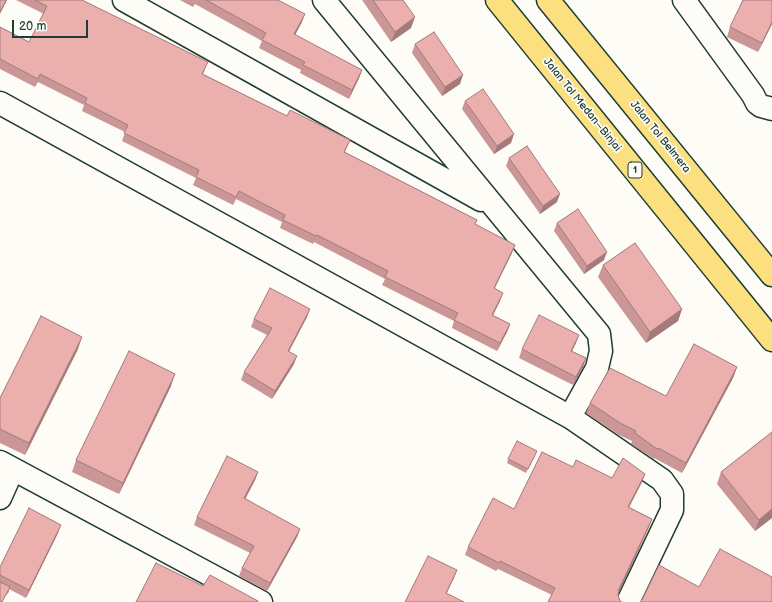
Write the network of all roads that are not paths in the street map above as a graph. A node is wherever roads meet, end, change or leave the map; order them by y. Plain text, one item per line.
1 (124, 0) edge
2 (324, 0) edge
3 (497, 0) edge
4 (548, 0) edge
5 (684, 0) edge
6 (0, 103) edge
7 (772, 109) edge
8 (492, 206) junction
9 (772, 275) edge
10 (772, 340) edge
11 (570, 417) junction
12 (7, 466) edge
13 (0, 498) edge
14 (262, 602) edge
15 (628, 602) edge

1 - 8 street
2 - 8 street
3 - 10 highway, Jalan Tol Medan–Binjai / 1
4 - 9 highway, Jalan Tol Belmera
5 - 7 street
6 - 11 street
8 - 11 street
11 - 15 street
12 - 13 street
12 - 14 street

